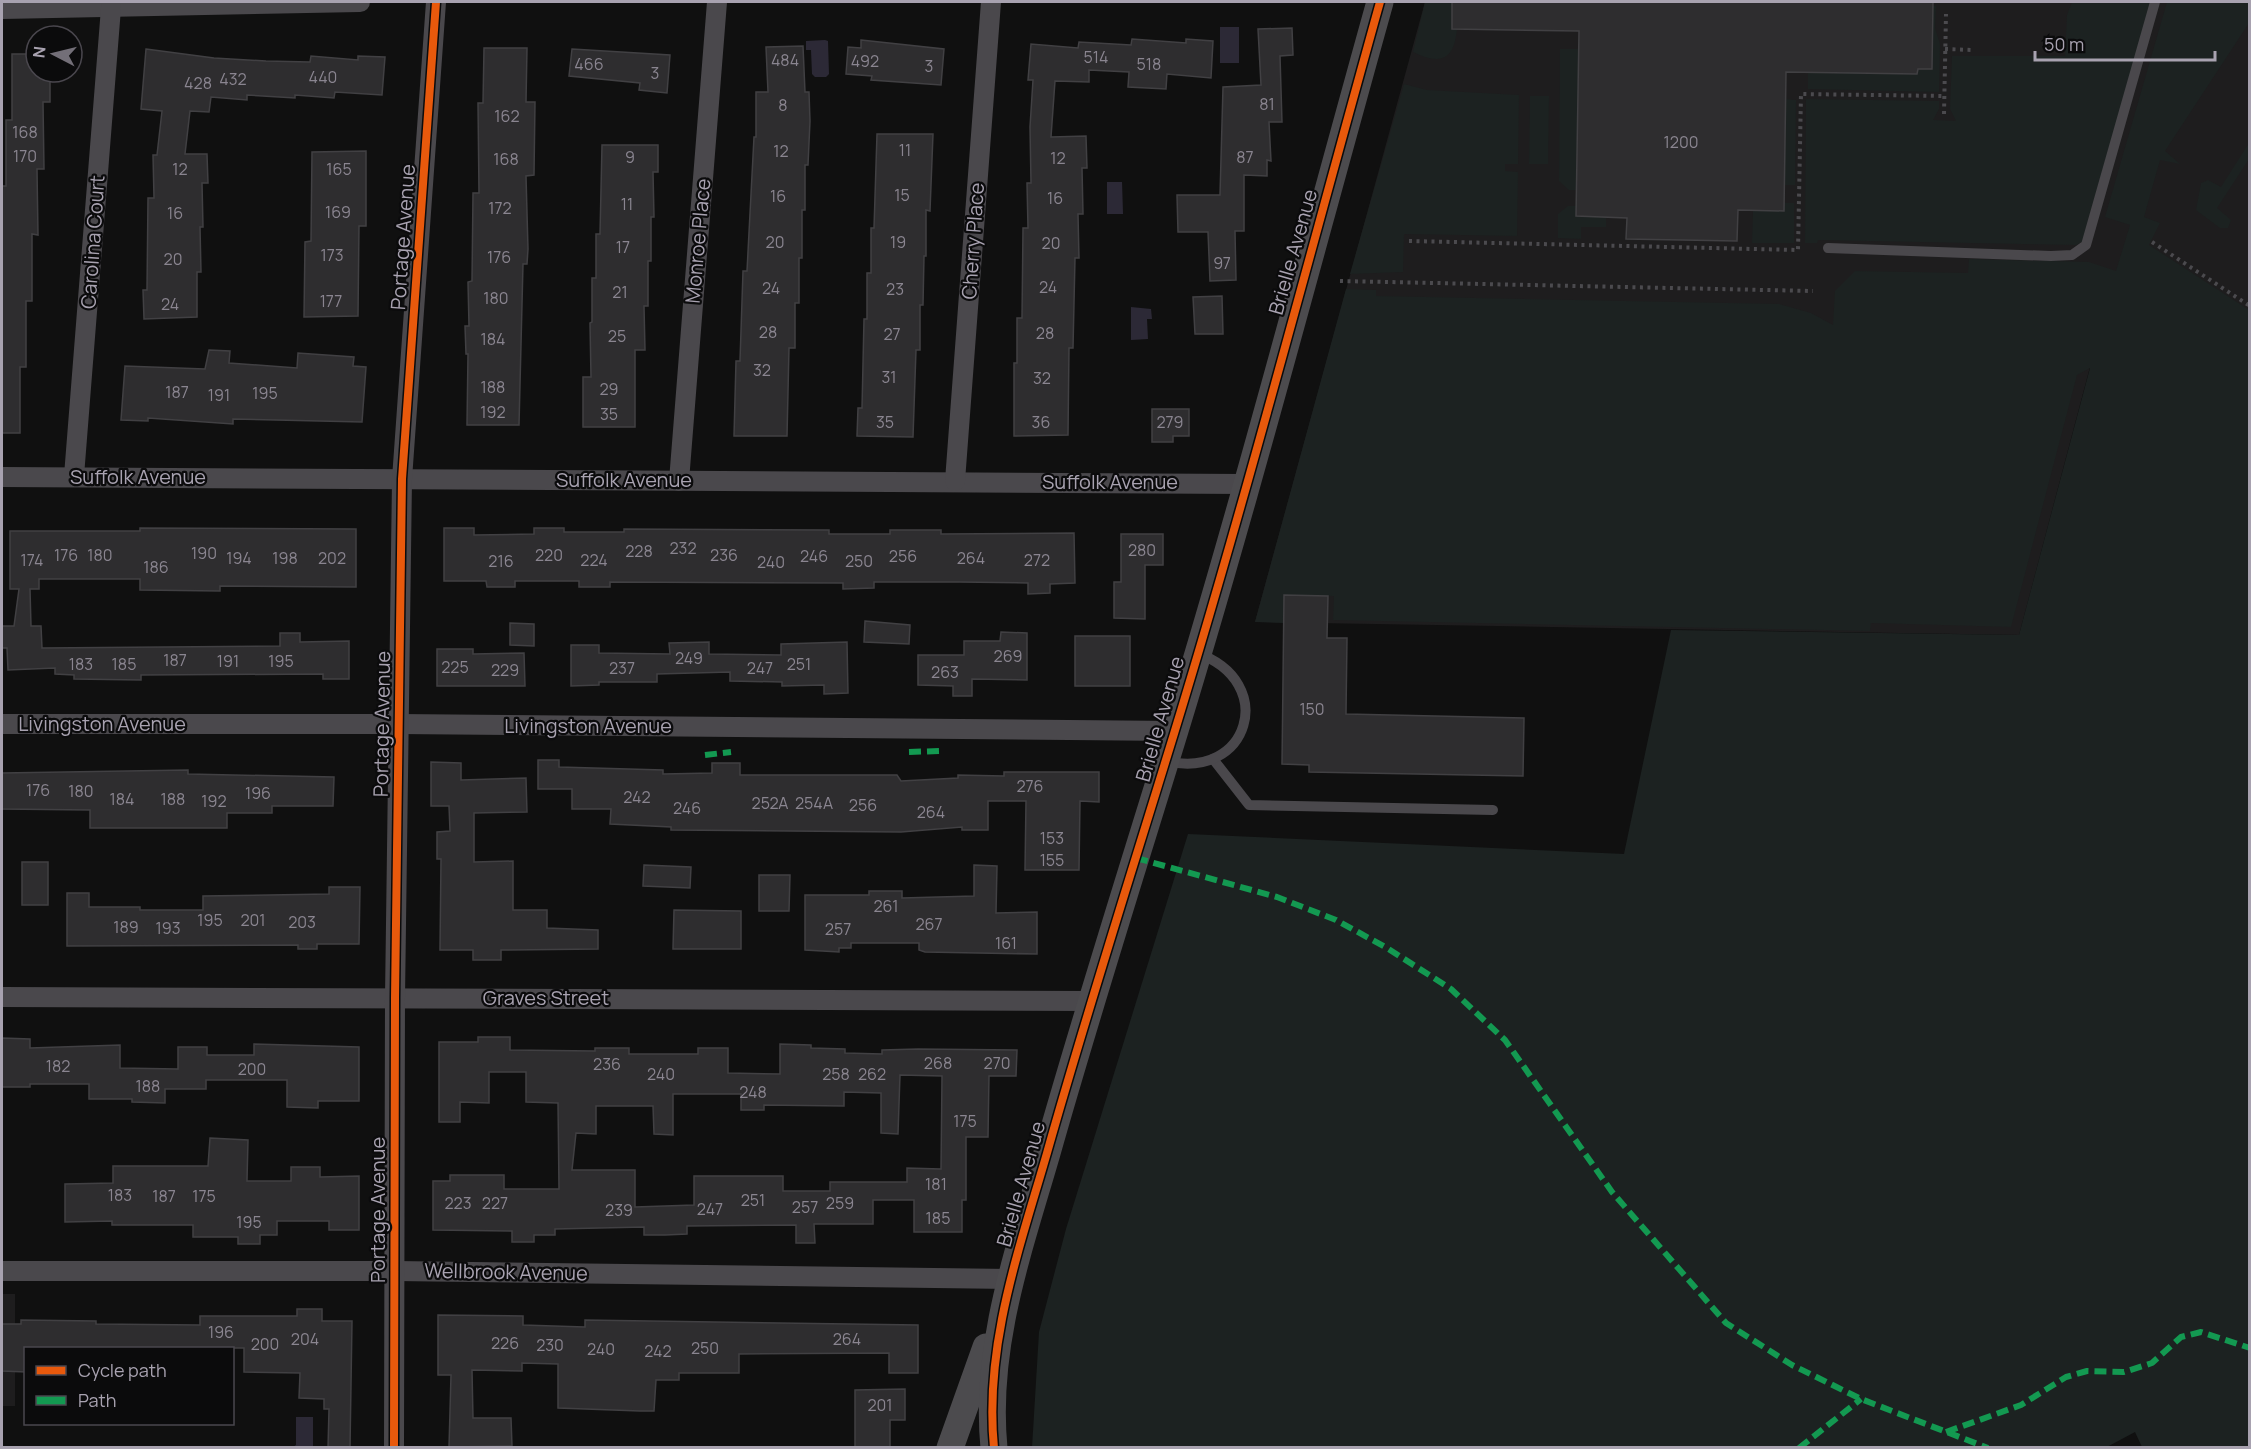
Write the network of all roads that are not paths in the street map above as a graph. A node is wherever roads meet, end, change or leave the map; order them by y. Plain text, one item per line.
1 (360, 2) edge
2 (436, 2) edge
3 (717, 2) edge
4 (991, 2) edge
5 (1380, 2) edge
6 (2155, 2) edge
7 (111, 8) junction
8 (2, 9) edge
9 (1828, 248) dead end
10 (74, 476) junction
11 (2, 477) edge
12 (402, 479) junction
13 (679, 481) junction
14 (955, 481) junction
15 (1246, 483) junction
16 (1197, 653) junction
17 (2, 724) edge
18 (399, 724) junction
19 (1175, 730) junction
20 (1213, 759) junction
21 (1166, 760) junction
22 (1493, 810) dead end
23 (2, 997) edge
24 (395, 998) junction
25 (1090, 1001) junction
26 (2, 1271) edge
27 (395, 1271) junction
28 (1011, 1279) junction
29 (394, 1448) edge
30 (950, 1448) edge
31 (994, 1448) edge

1 - 7 street
2 - 12 street, Portage Avenue
3 - 13 street, Monroe Place
4 - 14 street, Cherry Place
5 - 15 street, Brielle Avenue
6 - 9 lane
7 - 8 street
7 - 10 street, Carolina Court
10 - 11 street, Suffolk Avenue
10 - 12 street, Suffolk Avenue
12 - 13 street, Suffolk Avenue
12 - 18 street, Portage Avenue
13 - 14 street, Suffolk Avenue
14 - 15 street, Suffolk Avenue
15 - 16 street, Brielle Avenue
16 - 19 street, Brielle Avenue
16 - 20 lane
17 - 18 street, Livingston Avenue
18 - 19 street, Livingston Avenue
18 - 24 street, Portage Avenue
19 - 21 street, Brielle Avenue
20 - 21 lane
20 - 22 lane
21 - 25 street, Brielle Avenue
23 - 24 street, Graves Street
24 - 25 street, Graves Street
24 - 27 street, Portage Avenue
25 - 28 street, Brielle Avenue
26 - 27 street, Wellbrook Avenue
27 - 28 street, Wellbrook Avenue
27 - 29 street, Portage Avenue
28 - 30 street, Brielle Avenue
28 - 31 street, Brielle Avenue

